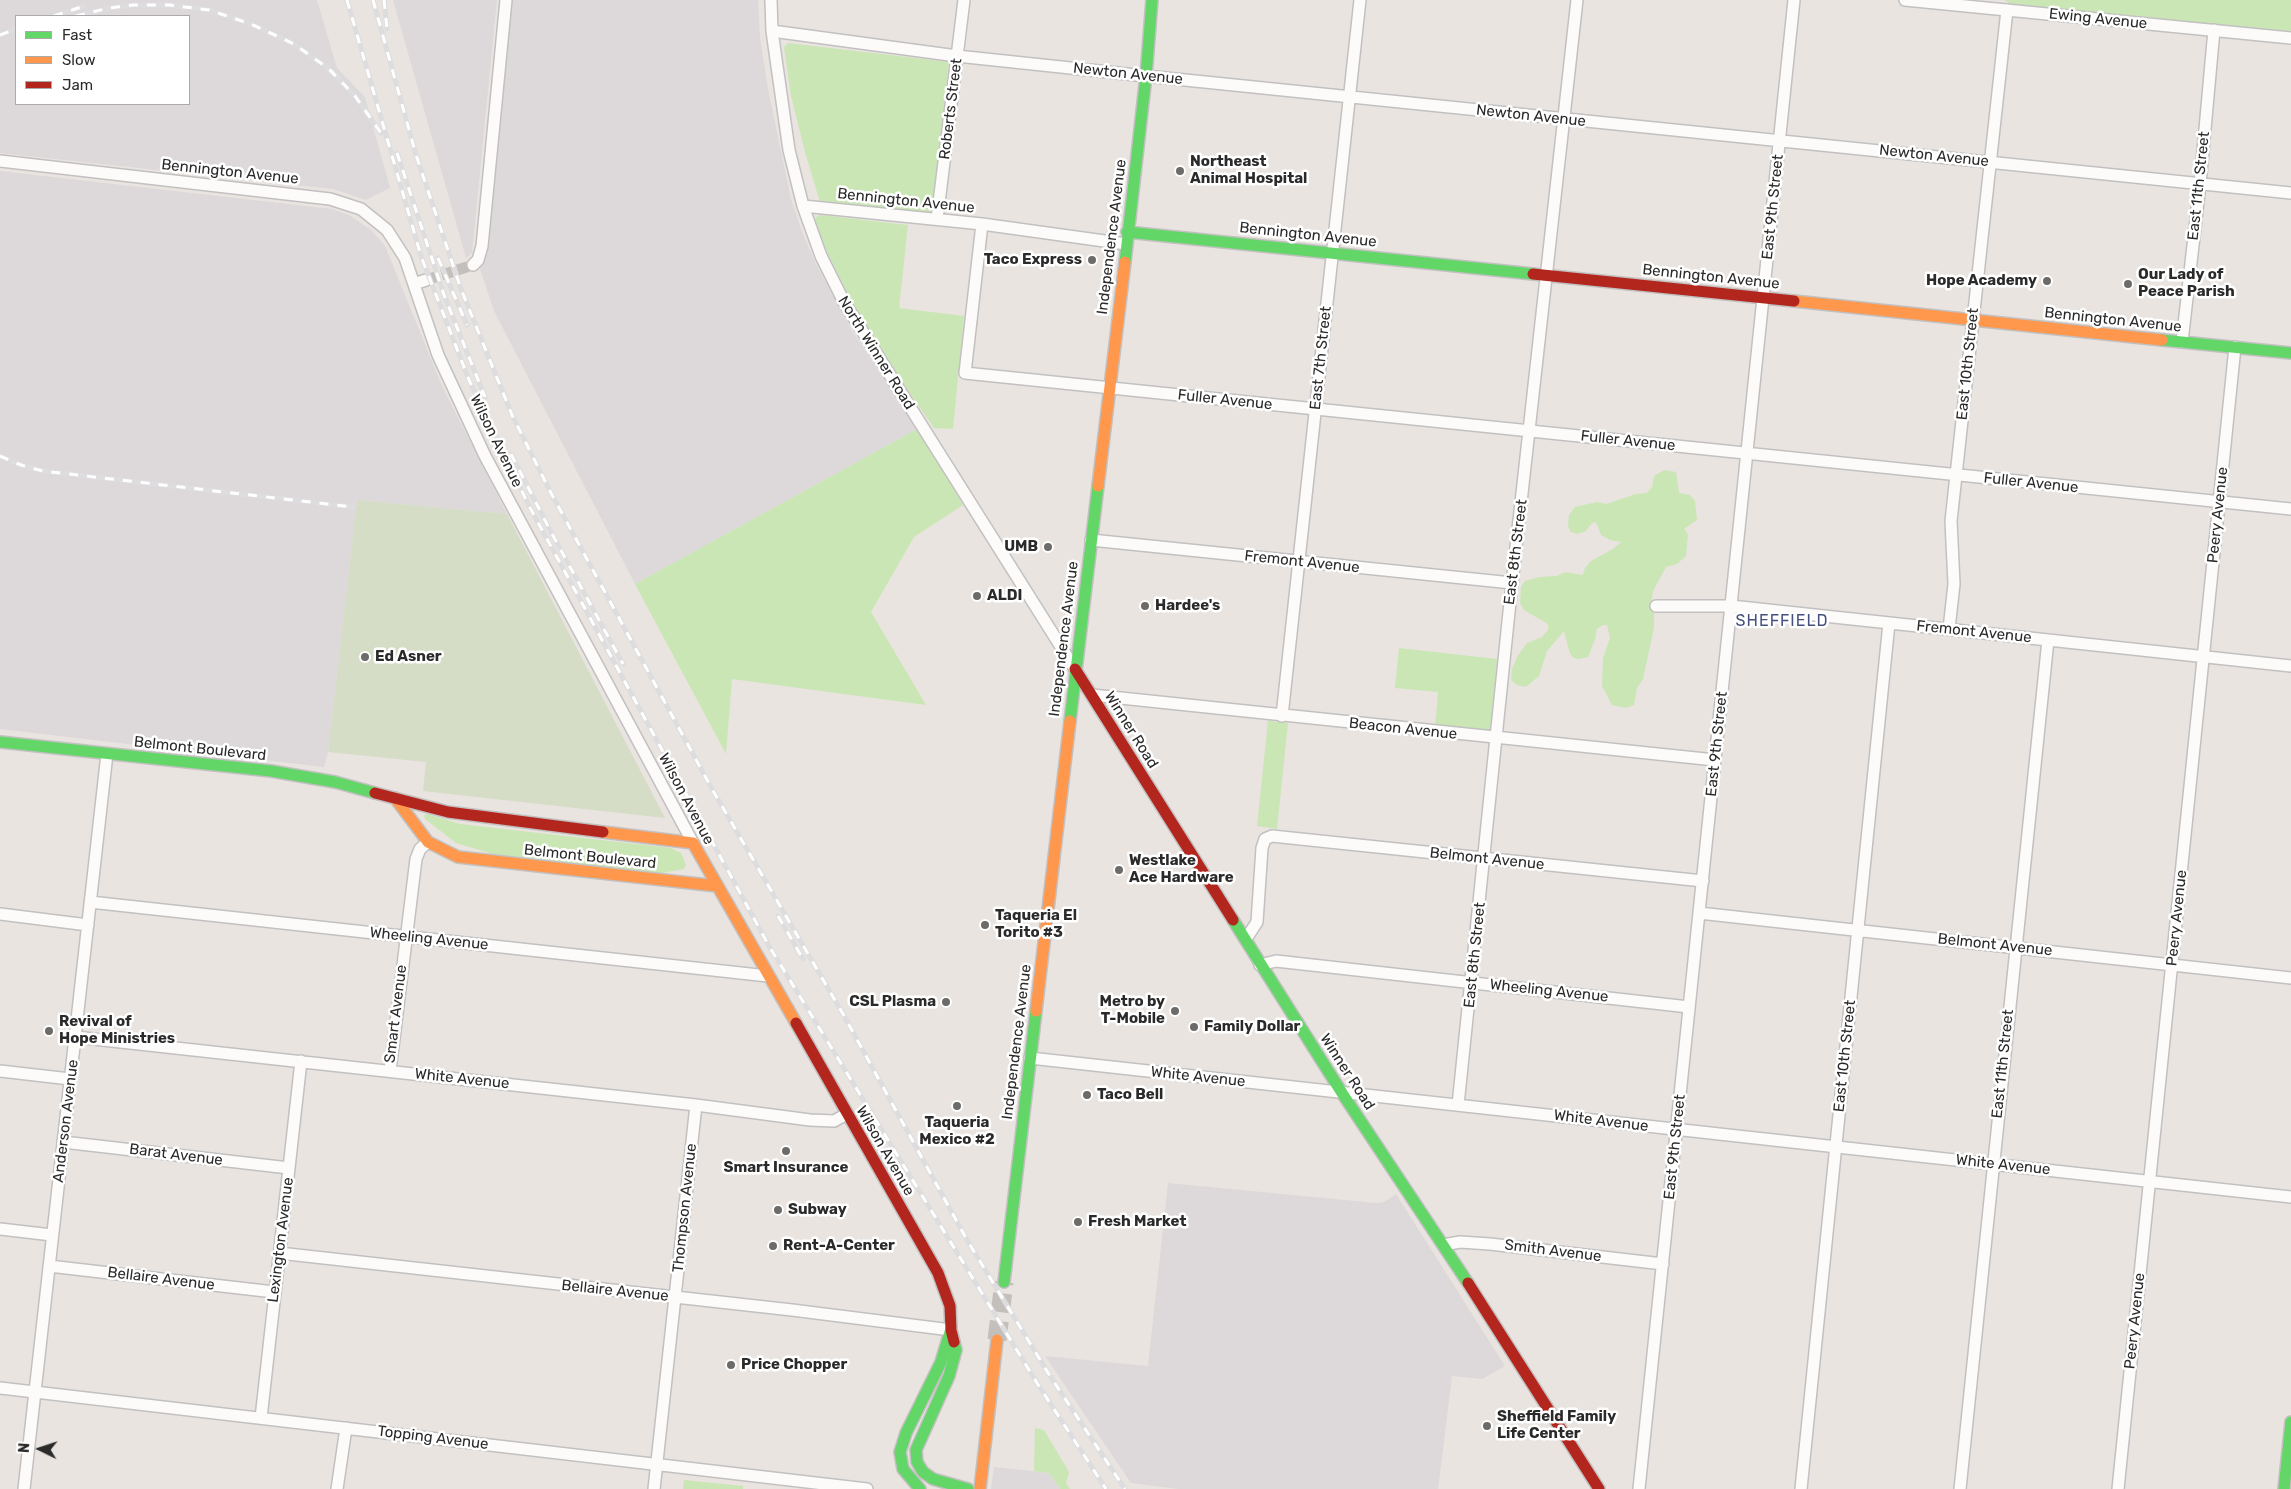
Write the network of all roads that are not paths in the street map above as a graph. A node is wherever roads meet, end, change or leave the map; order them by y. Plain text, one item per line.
1 (506, 0) edge
2 (771, 0) edge
3 (964, 0) edge
4 (1152, 0) edge
5 (1360, 0) edge
6 (1577, 0) edge
7 (1794, 0) edge
8 (1905, 0) edge
9 (2007, 10) junction
10 (2214, 30) junction
11 (772, 31) junction
12 (2291, 38) edge
13 (957, 56) junction
14 (1146, 76) junction
15 (1350, 97) junction
16 (1564, 120) junction
17 (1780, 140) junction
18 (0, 161) edge
19 (1990, 162) junction
20 (2200, 184) junction
21 (2291, 193) edge
22 (803, 206) junction
23 (937, 219) junction
24 (982, 224) junction
25 (1127, 232) junction
26 (1126, 244) junction
27 (1333, 252) junction
28 (472, 265) dead end
29 (1547, 275) junction
30 (426, 280) tunnel mouth
31 (414, 284) junction
32 (1763, 297) junction
33 (1973, 320) junction
34 (2182, 342) junction
35 (2235, 347) junction
36 (2291, 353) edge
37 (1110, 388) junction
38 (1316, 409) junction
39 (1531, 431) junction
40 (1747, 453) junction
41 (1956, 475) junction
42 (2219, 502) junction
43 (2291, 509) edge
44 (1091, 540) junction
45 (1299, 562) junction
46 (1512, 584) junction
47 (1656, 606) dead end
48 (1731, 606) junction
49 (1889, 623) junction
50 (1949, 629) junction
51 (2048, 640) junction
52 (2203, 656) junction
53 (2291, 666) edge
54 (1075, 669) junction
55 (1092, 695) junction
56 (1282, 716) junction
57 (1497, 738) junction
58 (0, 742) edge
59 (107, 754) junction
60 (1715, 760) junction
61 (395, 798) junction
62 (428, 842) junction
63 (693, 843) junction
64 (1485, 858) junction
65 (1703, 881) junction
66 (717, 886) junction
67 (90, 902) junction
68 (1699, 913) junction
69 (0, 914) edge
70 (88, 925) junction
71 (1858, 930) junction
72 (405, 937) junction
73 (1246, 939) junction
74 (2014, 947) junction
75 (2172, 964) junction
76 (1260, 965) junction
77 (768, 976) junction
78 (2291, 978) edge
79 (1472, 982) junction
80 (1689, 1006) junction
81 (75, 1037) junction
82 (1030, 1058) junction
83 (301, 1061) junction
84 (0, 1071) edge
85 (390, 1071) junction
86 (70, 1079) junction
87 (1342, 1093) junction
88 (696, 1105) junction
89 (1458, 1105) junction
90 (847, 1114) junction
91 (1677, 1130) junction
92 (63, 1142) junction
93 (1836, 1146) junction
94 (1993, 1164) junction
95 (289, 1168) junction
96 (2150, 1181) junction
97 (2291, 1196) edge
98 (0, 1229) edge
99 (52, 1235) junction
100 (1443, 1245) junction
101 (279, 1253) junction
102 (1663, 1264) junction
103 (49, 1266) junction
104 (1004, 1282) tunnel mouth
105 (274, 1292) junction
106 (676, 1298) junction
107 (950, 1330) junction
108 (997, 1340) tunnel mouth
109 (0, 1388) edge
110 (34, 1392) junction
111 (261, 1418) junction
112 (2291, 1422) edge
113 (346, 1428) junction
114 (2290, 1448) edge
115 (657, 1466) junction
116 (24, 1489) edge
117 (337, 1489) edge
118 (654, 1489) edge
119 (867, 1489) edge
120 (920, 1489) edge
121 (968, 1489) edge
122 (980, 1489) edge
123 (1599, 1489) edge
124 (1639, 1489) edge
125 (1801, 1489) edge
126 (1960, 1489) edge
127 (2118, 1489) edge
128 (2284, 1489) edge

1 - 28 street
2 - 11 street, North Winner Road
3 - 13 street, Roberts Street
4 - 14 main road, Independence Avenue
5 - 15 street, East 7th Street
6 - 16 street, East 8th Street
7 - 17 street, East 9th Street
8 - 9 street, Ewing Avenue
9 - 10 street, Ewing Avenue
9 - 19 street, East 10th Street
10 - 12 street, Ewing Avenue
10 - 20 street, East 11th Street
11 - 13 street, Newton Avenue
11 - 22 street, North Winner Road
13 - 14 street, Newton Avenue
13 - 23 street, Roberts Street
14 - 15 street, Newton Avenue
14 - 25 main road, Independence Avenue
15 - 16 street, Newton Avenue
15 - 27 street, East 7th Street
16 - 17 street, Newton Avenue
16 - 29 street, East 8th Street
17 - 19 street, Newton Avenue
17 - 32 street, East 9th Street
18 - 31 street, Bennington Avenue
19 - 20 street, Newton Avenue
19 - 33 street, East 10th Street
20 - 21 street, Newton Avenue
20 - 34 street, East 11th Street
22 - 23 street, Bennington Avenue
22 - 54 street, North Winner Road
23 - 24 street, Bennington Avenue
24 - 26 street, Bennington Avenue
24 - 37 street, Fuller Avenue
25 - 26 main road, Independence Avenue
25 - 27 main road, Bennington Avenue
26 - 37 main road, Independence Avenue
27 - 29 main road, Bennington Avenue
27 - 38 street, East 7th Street
29 - 32 main road, Bennington Avenue
29 - 39 street, East 8th Street
30 - 31 street
31 - 63 street, Wilson Avenue
32 - 33 main road, Bennington Avenue
32 - 40 street, East 9th Street
33 - 34 main road, Bennington Avenue
33 - 41 street, East 10th Street
34 - 35 main road, Bennington Avenue
35 - 36 main road, Bennington Avenue
35 - 42 street, Peery Avenue
37 - 38 street, Fuller Avenue
37 - 44 main road, Independence Avenue
38 - 39 street, Fuller Avenue
38 - 45 street, East 7th Street
39 - 40 street, Fuller Avenue
39 - 46 street, East 8th Street
40 - 41 street, Fuller Avenue
40 - 48 street, East 9th Street
41 - 42 street, Fuller Avenue
41 - 50 street, East 10th Street
42 - 43 street, Fuller Avenue
42 - 52 street, Peery Avenue
44 - 45 street, Fremont Avenue
44 - 54 main road, Independence Avenue
45 - 46 street, Fremont Avenue
45 - 56 street, East 7th Street
46 - 57 street, East 8th Street
47 - 48 street, Fremont Avenue
48 - 49 street, Fremont Avenue
48 - 60 street, East 9th Street
49 - 50 street, Fremont Avenue
49 - 71 street, East 10th Street
50 - 51 street, Fremont Avenue
51 - 52 street, Fremont Avenue
51 - 74 street, East 11th Street
52 - 53 street, Fremont Avenue
52 - 75 street, Peery Avenue
54 - 55 main road, Winner Road
54 - 82 main road, Independence Avenue
55 - 56 street, Beacon Avenue
55 - 73 main road, Winner Road
56 - 57 street, Beacon Avenue
57 - 60 street, Beacon Avenue
57 - 64 street, East 8th Street
58 - 59 main road, Belmont Boulevard
59 - 61 main road, Belmont Boulevard
59 - 67 street, Anderson Avenue
60 - 65 street, East 9th Street
61 - 62 main road, Belmont Boulevard
61 - 63 main road, Belmont Boulevard
62 - 66 main road, Belmont Boulevard
62 - 72 street, Smart Avenue
63 - 66 main road, Wilson Avenue
64 - 65 street, Belmont Avenue
64 - 73 street, Belmont Avenue
64 - 79 street, East 8th Street
65 - 68 street, East 9th Street
66 - 77 main road, Wilson Avenue
67 - 70 street, Anderson Avenue
67 - 72 street, Wheeling Avenue
68 - 71 street, Belmont Avenue
68 - 80 street, East 9th Street
69 - 70 street
70 - 81 street, Anderson Avenue
71 - 74 street, Belmont Avenue
71 - 93 street, East 10th Street
72 - 77 street, Wheeling Avenue
72 - 85 street, Smart Avenue
73 - 76 main road, Winner Road
74 - 75 street, Belmont Avenue
74 - 94 street, East 11th Street
75 - 78 street, Belmont Avenue
75 - 96 street, Peery Avenue
76 - 79 street, Wheeling Avenue
76 - 87 main road, Winner Road
77 - 90 main road, Wilson Avenue
79 - 80 street, Wheeling Avenue
79 - 89 street, East 8th Street
80 - 91 street, East 9th Street
81 - 83 street, White Avenue
81 - 86 street, Anderson Avenue
82 - 87 street, White Avenue
82 - 104 main road, Independence Avenue
83 - 85 street, White Avenue
83 - 95 street, Lexington Avenue
84 - 86 street
85 - 88 street, White Avenue
86 - 92 street, Anderson Avenue
87 - 89 street, White Avenue
87 - 100 main road, Winner Road
88 - 90 street, White Avenue
88 - 106 street, Thompson Avenue
89 - 91 street, White Avenue
90 - 107 main road, Wilson Avenue
91 - 93 street, White Avenue
91 - 102 street, East 9th Street
92 - 95 street, Barat Avenue
92 - 99 street, Anderson Avenue
93 - 94 street, White Avenue
93 - 125 street, East 10th Street
94 - 96 street, White Avenue
94 - 126 street, East 11th Street
95 - 101 street, Lexington Avenue
96 - 97 street, White Avenue
96 - 127 street, Peery Avenue
98 - 99 street
99 - 103 street, Anderson Avenue
100 - 102 street, Smith Avenue
100 - 123 main road, Winner Road
101 - 105 street, Lexington Avenue
101 - 106 street, Bellaire Avenue
102 - 124 street, East 9th Street
103 - 105 street, Bellaire Avenue
103 - 110 street, Anderson Avenue
105 - 111 street, Lexington Avenue
106 - 107 street, Bellaire Avenue
106 - 115 street, Thompson Avenue
107 - 120 main road, Wilson Avenue
107 - 121 main road, Wilson Avenue
108 - 122 main road
109 - 110 street, Topping Avenue
110 - 111 street, Topping Avenue
110 - 116 street, Anderson Avenue
111 - 113 street, Topping Avenue
112 - 114 main road
113 - 115 street, Topping Avenue
113 - 117 street
114 - 128 main road
115 - 118 street, Thompson Avenue
115 - 119 street, Topping Avenue

